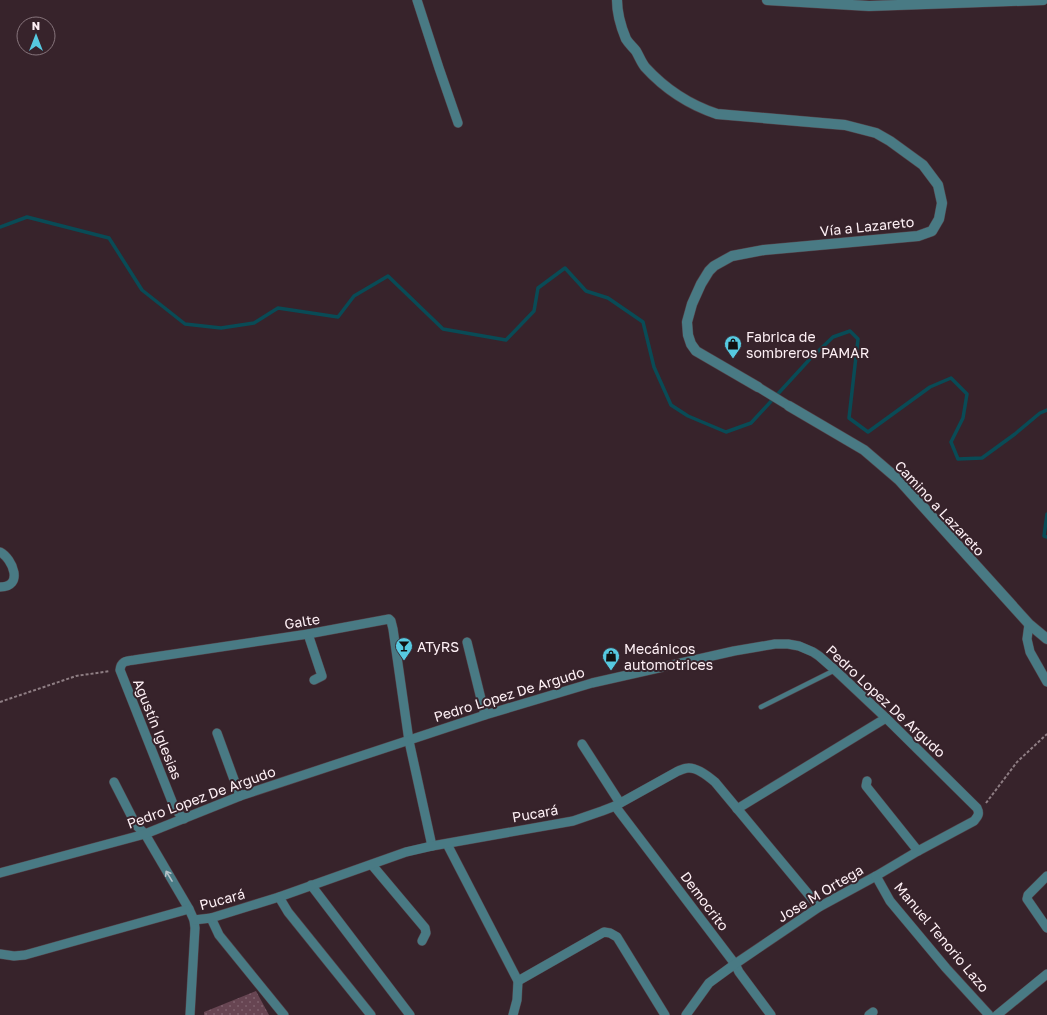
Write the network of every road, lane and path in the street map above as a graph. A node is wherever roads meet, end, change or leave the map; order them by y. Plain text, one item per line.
1 (417, 0) edge
2 (617, 0) edge
3 (767, 0) edge
4 (1043, 0) edge
5 (458, 123) dead end
6 (758, 388) joint
7 (789, 406) joint
8 (0, 552) edge
9 (0, 587) edge
10 (1029, 624) junction
11 (308, 634) junction
12 (1047, 639) edge
13 (467, 642) dead end
14 (120, 670) junction
15 (835, 670) junction
16 (314, 680) dead end
17 (1047, 682) edge
18 (0, 702) edge
19 (761, 707) dead end
20 (485, 715) junction
21 (886, 718) junction
22 (217, 733) dead end
23 (1047, 734) edge
24 (409, 741) junction
25 (582, 744) dead end
26 (867, 781) dead end
27 (114, 782) dead end
28 (240, 796) junction
29 (617, 804) junction
30 (737, 809) junction
31 (979, 812) junction
32 (184, 819) junction
33 (145, 834) junction
34 (447, 844) junction
35 (432, 846) junction
36 (918, 851) junction
37 (372, 865) junction
38 (0, 873) edge
39 (876, 876) junction
40 (1047, 876) edge
41 (311, 885) junction
42 (279, 897) junction
43 (819, 907) junction
44 (189, 909) junction
45 (211, 918) junction
46 (194, 920) junction
47 (1047, 928) edge
48 (422, 941) dead end
49 (0, 954) edge
50 (735, 964) junction
51 (1047, 974) edge
52 (518, 981) junction
53 (987, 1012) edge
54 (187, 1014) edge
55 (284, 1015) edge
56 (371, 1015) edge
57 (410, 1015) edge
58 (513, 1015) edge
59 (665, 1015) edge
60 (686, 1015) edge
61 (771, 1015) edge
62 (976, 1015) edge
63 (997, 1015) edge

1 - 5 street
2 - 6 street, Vía a Lazareto
3 - 4 street
6 - 7 street, Camino a Lazareto
7 - 10 street, Camino a Lazareto
8 - 9 street
10 - 12 street, Camino a Lazareto
10 - 17 street
11 - 14 street, Galte
11 - 16 street
11 - 24 street, Galte
13 - 20 street
14 - 18 path
14 - 32 street, Agustín Iglesias
15 - 19 lane
15 - 20 street, Pedro Lopez De Argudo
15 - 21 street, Pedro Lopez De Argudo
20 - 24 street, Pedro Lopez De Argudo
21 - 30 street
21 - 31 street, Pedro Lopez De Argudo
22 - 28 street
23 - 31 path
24 - 28 street, Pedro Lopez De Argudo
24 - 35 street, Galte
25 - 29 street, Democrito
26 - 36 street
27 - 33 street
28 - 32 street, Pedro Lopez De Argudo
29 - 30 street, Pucará
29 - 34 street, Pucará
29 - 50 street, Democrito
30 - 43 street, Pucará
31 - 36 street, Jose M Ortega
32 - 33 street, Pedro Lopez De Argudo
33 - 38 street, Pedro Lopez De Argudo
44 -> 33 street
34 - 35 street, Pucará
34 - 52 street
35 - 37 street, Pucará
36 - 39 street, Jose M Ortega
37 - 41 street, Pucará
37 - 48 street
39 - 43 street, Jose M Ortega
39 - 53 street, Manuel Tenorio Lazo
40 - 47 street
41 - 42 street, Pucará
41 - 57 street
42 - 45 street, Pucará
42 - 56 street
43 - 50 street, Jose M Ortega
44 - 46 street
44 - 49 street, Pucará
45 - 46 street, Pucará
45 - 55 street
46 - 54 street
50 - 60 street, Jose M Ortega
50 - 61 street, Democrito
51 - 63 street
52 - 58 street
52 - 59 street
53 - 62 street

